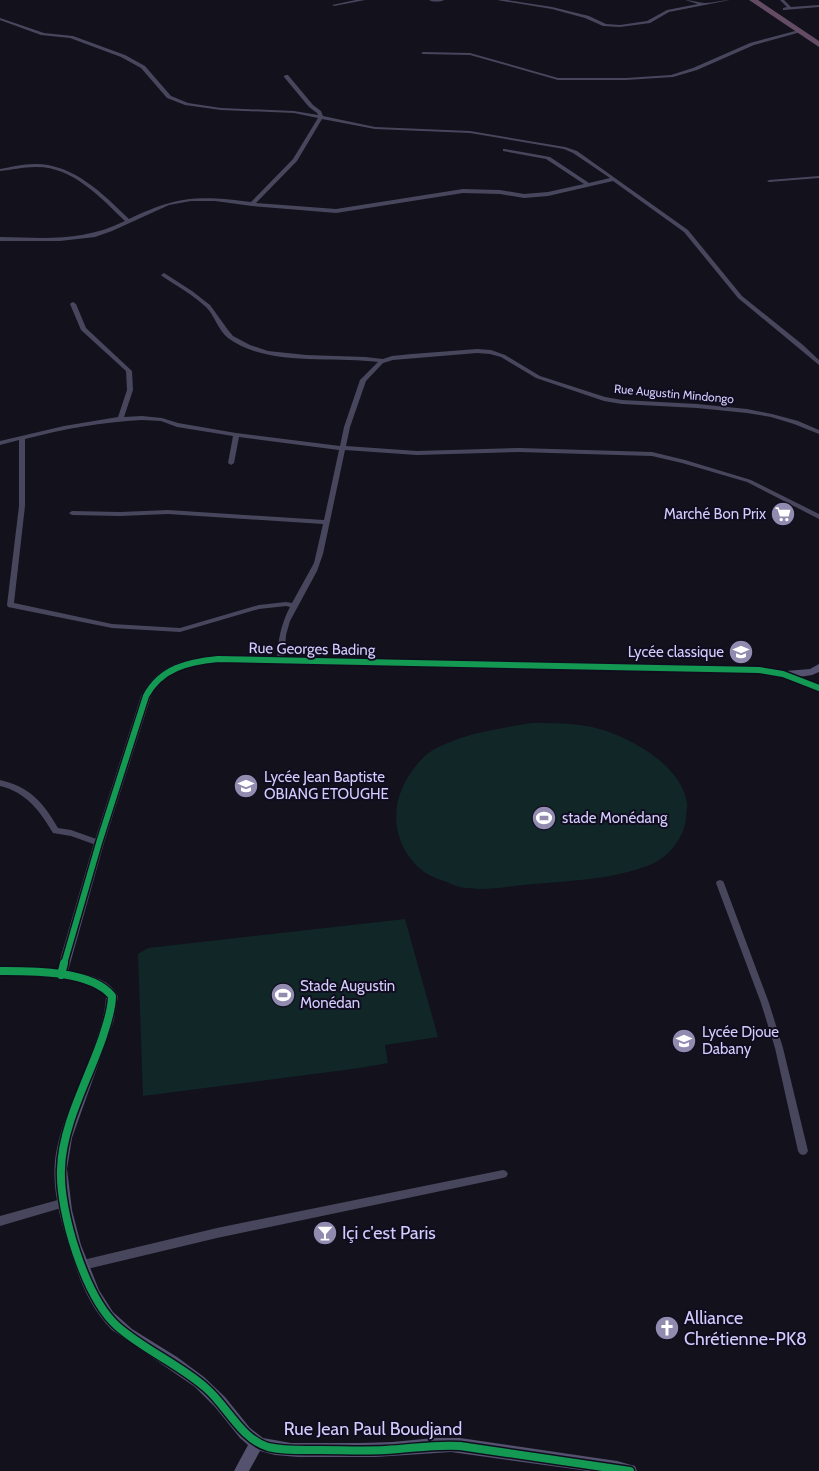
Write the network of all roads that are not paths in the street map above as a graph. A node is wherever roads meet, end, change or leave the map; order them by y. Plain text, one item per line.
1 (363, 0) edge
2 (431, 0) edge
3 (442, 0) edge
4 (499, 0) edge
5 (687, 0) edge
6 (728, 0) edge
7 (752, 0) edge
8 (763, 0) edge
9 (782, 0) edge
10 (704, 4) junction
11 (334, 5) dead end
12 (819, 6) edge
13 (790, 8) junction
14 (784, 9) dead end
15 (0, 19) edge
16 (799, 31) junction
17 (819, 37) edge
18 (819, 44) edge
19 (423, 53) dead end
20 (286, 76) dead end
21 (321, 117) junction
22 (505, 150) dead end
23 (0, 170) edge
24 (819, 177) edge
25 (614, 179) junction
26 (769, 181) dead end
27 (588, 185) junction
28 (252, 204) junction
29 (128, 221) junction
30 (0, 239) edge
31 (164, 275) dead end
32 (73, 304) dead end
33 (384, 360) junction
34 (819, 364) edge
35 (121, 418) junction
36 (819, 432) edge
37 (236, 435) junction
38 (22, 438) junction
39 (0, 443) edge
40 (342, 448) junction
41 (231, 462) dead end
42 (72, 513) dead end
43 (819, 517) edge
44 (327, 522) junction
45 (294, 606) junction
46 (281, 659) junction
47 (819, 667) edge
48 (783, 674) junction
49 (819, 688) edge
50 (0, 783) edge
51 (99, 843) junction
52 (720, 883) dead end
53 (0, 972) edge
54 (61, 975) junction
55 (803, 1151) dead end
56 (503, 1174) dead end
57 (65, 1203) junction
58 (0, 1221) edge
59 (83, 1264) junction
60 (257, 1443) junction
61 (241, 1471) edge
62 (630, 1471) edge

1 - 11 street
2 - 3 street
4 - 10 street
5 - 10 street
6 - 10 street
7 - 16 highway
8 - 17 highway
9 - 13 street
12 - 13 street
13 - 14 street
15 - 21 street
16 - 18 highway
16 - 19 street
20 - 21 street
21 - 25 street
21 - 28 street
22 - 27 street
23 - 29 street
24 - 26 street
25 - 27 street
25 - 34 street
27 - 28 street
28 - 29 street
29 - 30 street
31 - 33 street, Rue Augustin Mindongo
32 - 35 street
33 - 36 street, Rue Augustin Mindongo
33 - 40 street
35 - 37 street
35 - 38 street
37 - 40 street
37 - 41 street
38 - 39 street
38 - 45 street
40 - 43 street
40 - 44 street
42 - 44 street
44 - 45 street
45 - 46 street
46 - 48 street, Rue Georges Bading
46 - 51 street, Rue Georges Bading
47 - 48 street
48 - 49 street
50 - 51 street
51 - 54 street, Rue Georges Bading
52 - 55 street
53 - 54 street
54 - 57 street
56 - 59 street
57 - 58 street
57 - 59 street
59 - 60 street
60 - 61 street
60 - 62 street, Rue Jean Paul Boudjand

